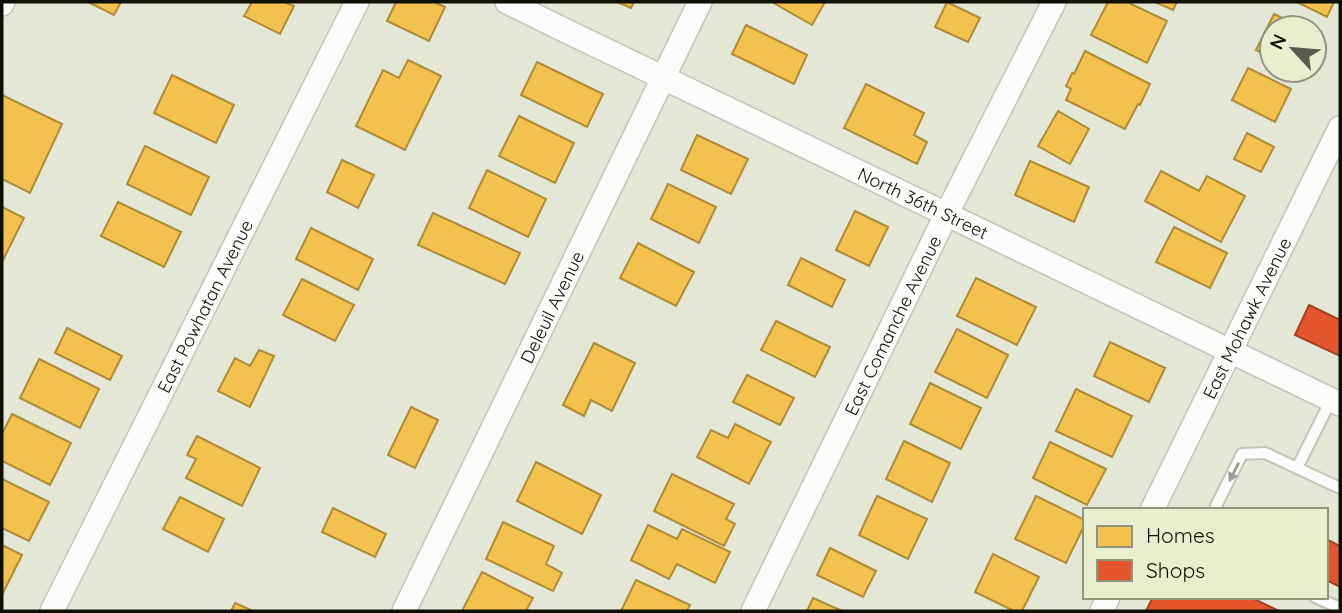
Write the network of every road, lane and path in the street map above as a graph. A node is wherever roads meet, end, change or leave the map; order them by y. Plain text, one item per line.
1 (357, 2) edge
2 (507, 2) edge
3 (700, 2) edge
4 (1054, 2) edge
5 (663, 78) junction
6 (1340, 128) edge
7 (947, 213) junction
8 (1231, 350) junction
9 (1336, 402) edge
10 (1297, 468) junction
11 (1340, 488) edge
12 (1153, 508) edge
13 (1217, 508) edge
14 (1320, 599) edge
15 (1340, 608) edge
16 (52, 611) edge
17 (404, 611) edge
18 (753, 611) edge

1 - 16 street, East Powhatan Avenue
2 - 5 street, North 36th Street
3 - 5 street, Deleuil Avenue
4 - 7 street, East Comanche Avenue
5 - 7 street, North 36th Street
5 - 17 street, Deleuil Avenue
6 - 8 street, East Mohawk Avenue
7 - 8 street, North 36th Street
7 - 18 street, East Comanche Avenue
8 - 9 street, North 36th Street
8 - 12 street, East Mohawk Avenue
9 - 10 lane
10 - 11 lane
10 -> 13 lane
14 - 15 lane

